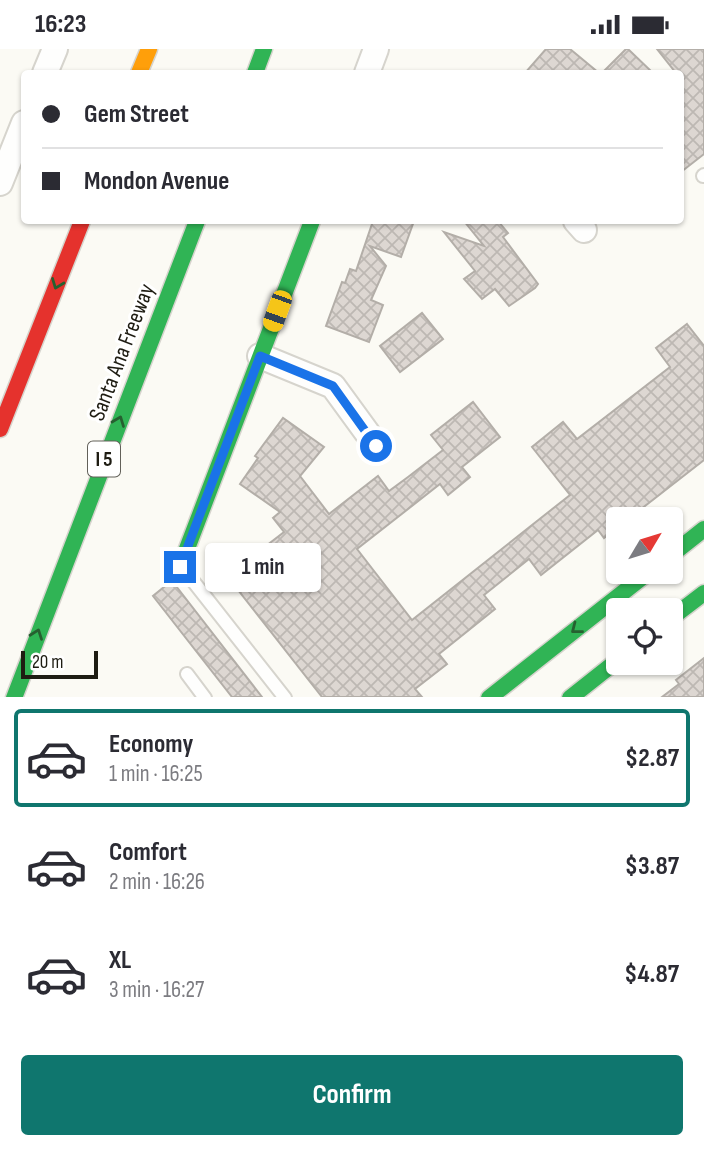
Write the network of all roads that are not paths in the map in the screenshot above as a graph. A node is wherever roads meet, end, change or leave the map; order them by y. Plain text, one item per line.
1 (55, 49) edge
2 (149, 49) edge
3 (264, 49) edge
4 (376, 49) edge
5 (46, 70) edge
6 (140, 70) edge
7 (256, 70) edge
8 (368, 70) edge
9 (21, 130) edge
10 (0, 183) edge
11 (81, 224) edge
12 (196, 224) edge
13 (311, 224) edge
14 (260, 356) junction
15 (0, 429) edge
16 (376, 446) dead end
17 (704, 529) edge
18 (683, 546) edge
19 (185, 571) joint
20 (632, 585) edge
21 (704, 593) edge
22 (683, 609) edge
23 (606, 670) edge
24 (187, 674) dead end
25 (14, 697) edge
26 (204, 697) edge
27 (284, 697) edge
28 (490, 697) edge
29 (571, 697) edge

1 - 5 street
2 - 6 main road
3 - 7 main road
4 - 8 street
9 - 10 street
11 -> 15 main road
25 -> 12 main road, Santa Ana Freeway / I 5
13 - 14 main road
14 - 16 street
14 - 19 main road
17 - 18 main road
19 - 27 lane
20 -> 28 main road
21 - 22 main road
23 - 29 main road
24 - 26 lane

